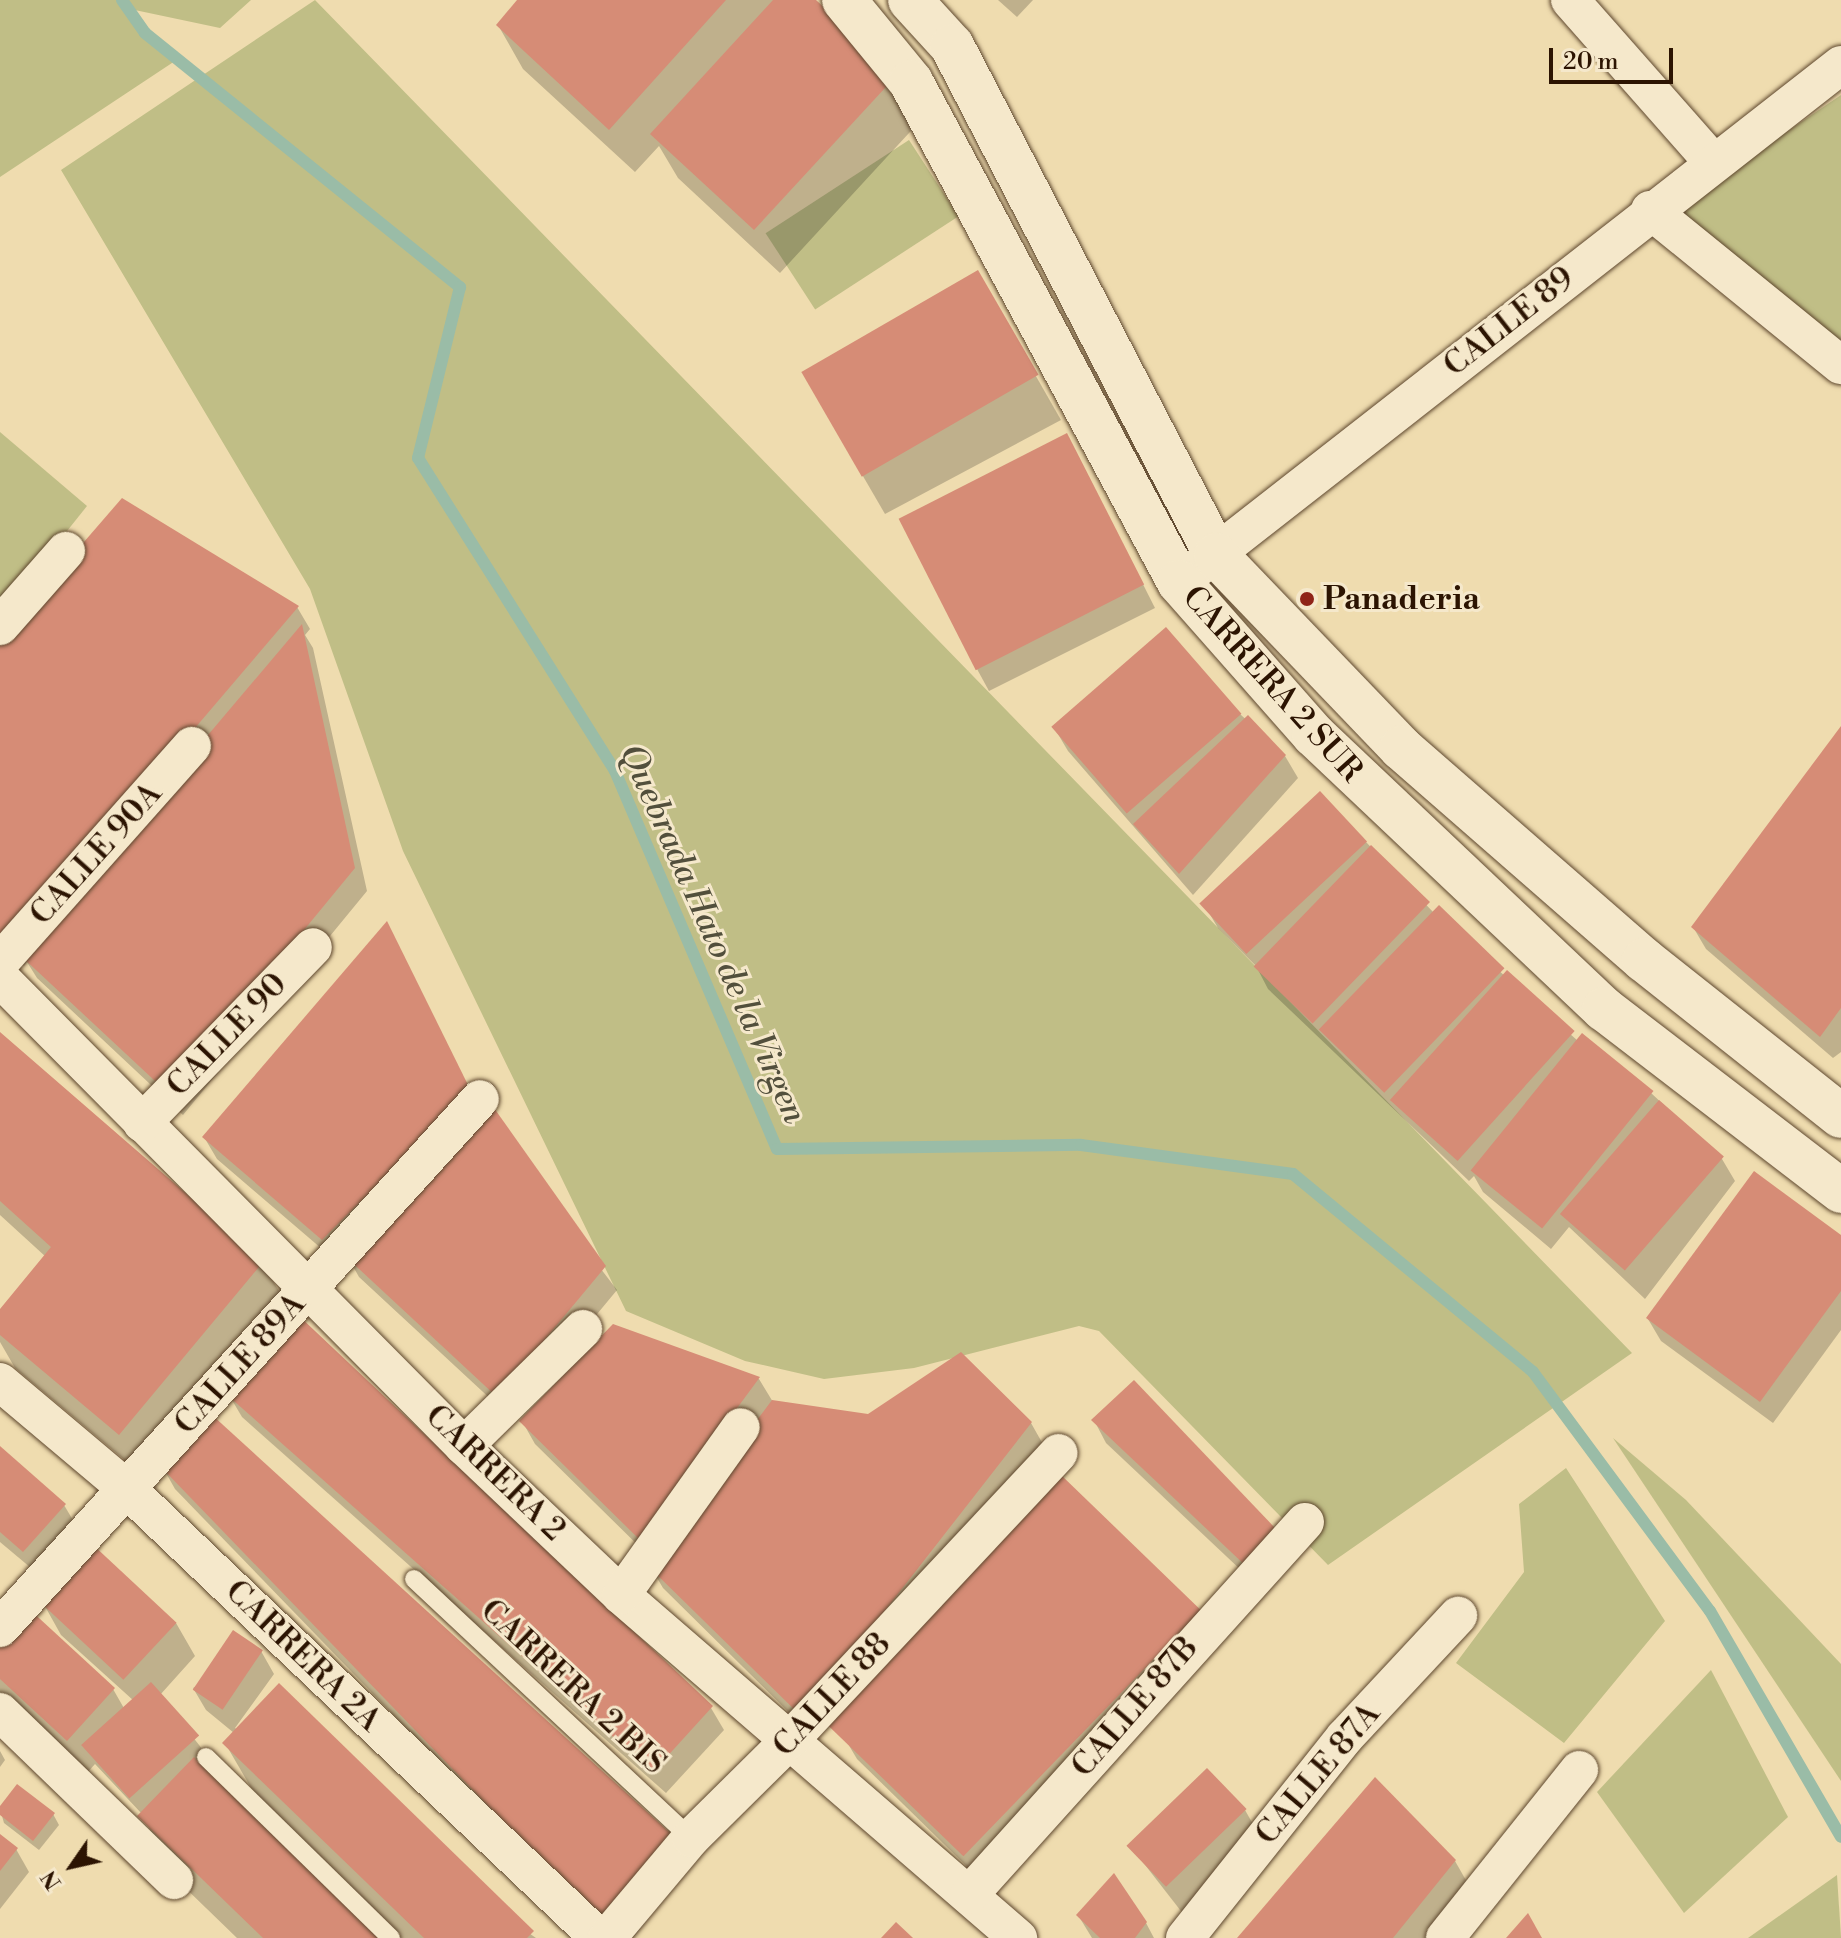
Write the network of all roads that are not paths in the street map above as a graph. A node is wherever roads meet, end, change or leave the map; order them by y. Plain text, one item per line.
1 (844, 0) edge
2 (910, 0) edge
3 (1570, 0) edge
4 (1841, 65) edge
5 (1712, 161) junction
6 (1650, 210) junction
7 (1841, 365) edge
8 (66, 551) dead end
9 (1216, 555) junction
10 (1179, 582) junction
11 (0, 626) edge
12 (192, 746) dead end
13 (1578, 902) junction
14 (313, 947) dead end
15 (1540, 949) junction
16 (0, 962) edge
17 (0, 978) edge
18 (480, 1099) dead end
19 (1841, 1116) edge
20 (142, 1123) junction
21 (1841, 1191) edge
22 (310, 1286) junction
23 (583, 1329) dead end
24 (0, 1382) edge
25 (741, 1427) dead end
26 (464, 1446) junction
27 (1059, 1453) dead end
28 (127, 1489) junction
29 (1305, 1522) dead end
30 (414, 1579) dead end
31 (621, 1595) junction
32 (1458, 1616) dead end
33 (0, 1628) edge
34 (5, 1729) edge
35 (790, 1740) junction
36 (206, 1757) dead end
37 (1579, 1770) dead end
38 (691, 1838) junction
39 (174, 1880) dead end
40 (969, 1895) junction
41 (391, 1938) edge
42 (599, 1938) edge
43 (607, 1938) edge
44 (1018, 1938) edge
45 (1185, 1938) edge
46 (1445, 1938) edge

1 - 10 street, CARRERA 2 SUR
2 - 9 street, CARRERA 2 SUR
3 - 5 street
4 - 5 street, CALLE 89
5 - 6 street, CALLE 89
6 - 7 street
6 - 9 street, CALLE 89
8 - 11 street
9 - 10 street, CALLE 89
9 - 13 street, CARRERA 2 SUR
10 - 15 street, CARRERA 2 SUR
12 - 16 street, CALLE 90A
13 - 15 street
13 - 19 street, CARRERA 2 SUR
14 - 20 street, CALLE 90
15 - 21 street, CARRERA 2 SUR
17 - 20 street, CARRERA 2
18 - 22 street, CALLE 89A
20 - 22 street, CARRERA 2
22 - 26 street, CARRERA 2
22 - 28 street, CALLE 89A
23 - 26 street
24 - 28 street, CARRERA 2A
25 - 31 street
26 - 31 street, CARRERA 2
27 - 35 street, CALLE 88
28 - 33 street, CALLE 89A
28 - 42 street, CARRERA 2A
29 - 40 street, CALLE 87B
30 - 38 lane, CARRERA 2 BIS
31 - 35 street, CARRERA 2
32 - 45 street, CALLE 87A
34 - 39 street
35 - 38 street, CALLE 88
35 - 40 street, CARRERA 2
36 - 41 lane
37 - 46 street
38 - 43 street, CALLE 88
40 - 44 street, CARRERA 2

